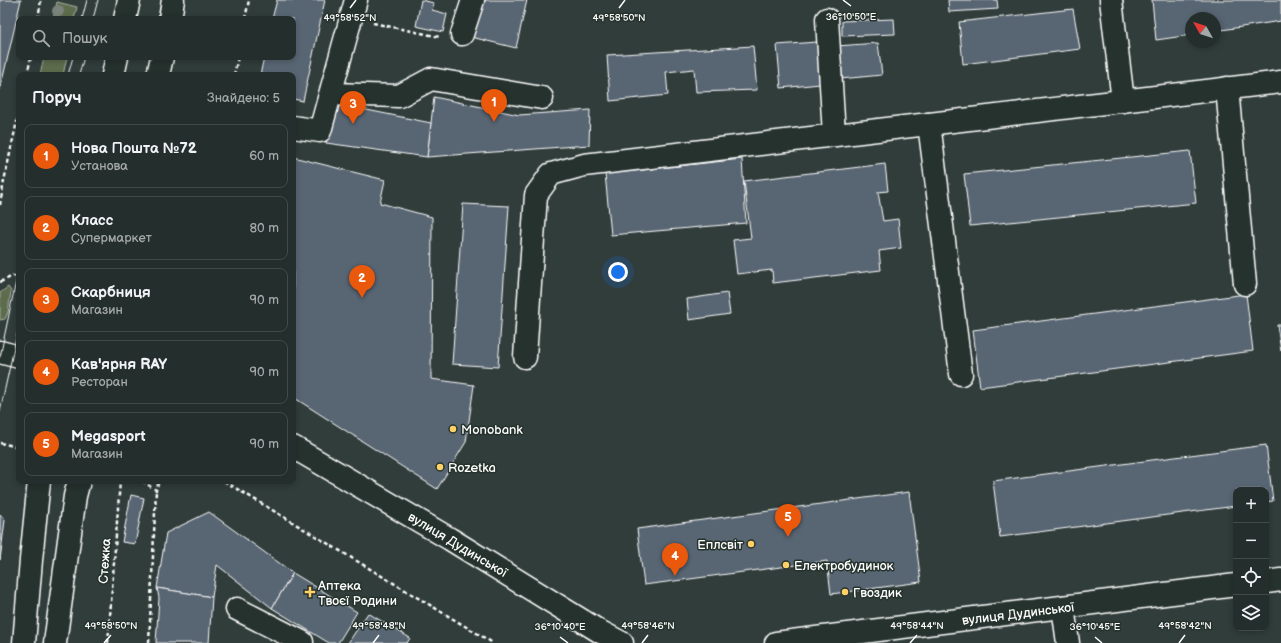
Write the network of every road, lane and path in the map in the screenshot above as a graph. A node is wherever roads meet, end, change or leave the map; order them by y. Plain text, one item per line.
1 (41, 0) edge
2 (129, 0) edge
3 (173, 0) edge
4 (249, 0) edge
5 (473, 0) edge
6 (1111, 0) edge
7 (354, 9) edge
8 (38, 16) edge
9 (126, 16) edge
10 (170, 16) edge
11 (246, 16) edge
12 (827, 19) dead end
13 (462, 34) joint
14 (30, 60) edge
15 (116, 60) edge
16 (161, 60) edge
17 (237, 60) edge
18 (28, 72) edge
19 (114, 72) edge
20 (159, 72) edge
21 (235, 72) edge
22 (1281, 82) edge
23 (1227, 88) junction
24 (330, 94) junction
25 (542, 98) dead end
26 (1123, 101) junction
27 (929, 124) junction
28 (16, 126) edge
29 (296, 127) edge
30 (834, 135) junction
31 (0, 205) edge
32 (16, 277) edge
33 (0, 282) edge
34 (1245, 284) dead end
35 (0, 352) edge
36 (16, 356) edge
37 (525, 357) dead end
38 (961, 374) dead end
39 (0, 443) edge
40 (16, 447) edge
41 (296, 449) edge
42 (38, 484) edge
43 (78, 484) edge
44 (120, 484) edge
45 (147, 484) edge
46 (158, 484) edge
47 (229, 484) edge
48 (156, 490) junction
49 (1281, 580) edge
50 (1269, 582) edge
51 (1233, 585) edge
52 (1063, 607) junction
53 (237, 609) dead end
54 (600, 637) edge
55 (24, 643) edge
56 (55, 643) edge
57 (108, 643) edge
58 (149, 643) edge
59 (302, 643) edge
60 (493, 643) edge
61 (622, 643) edge
62 (776, 643) edge
63 (1068, 643) edge

1 - 8 path
2 - 9 main road
3 - 10 main road
4 - 11 path
5 - 13 main road
6 - 26 main road
7 - 13 path
7 - 24 main road
12 - 30 main road
14 - 18 path
15 - 19 main road
16 - 20 main road
17 - 21 path
22 - 23 main road
23 - 26 main road
23 - 34 main road
24 - 25 main road
24 - 29 main road
26 - 27 main road
27 - 30 main road
27 - 38 main road
28 - 31 path
30 - 37 main road
32 - 33 path
35 - 36 main road
39 - 40 path
41 - 54 main road, вулиця Дудинської
42 - 55 main road
43 - 56 main road
44 - 57 path, Стежка
45 - 48 path
46 - 48 path
47 - 60 path
48 - 58 path
49 - 50 main road
51 - 52 main road, вулиця Дудинської
52 - 62 main road, вулиця Дудинської
52 - 63 main road
53 - 59 main road
54 - 61 main road, вулиця Дудинської

